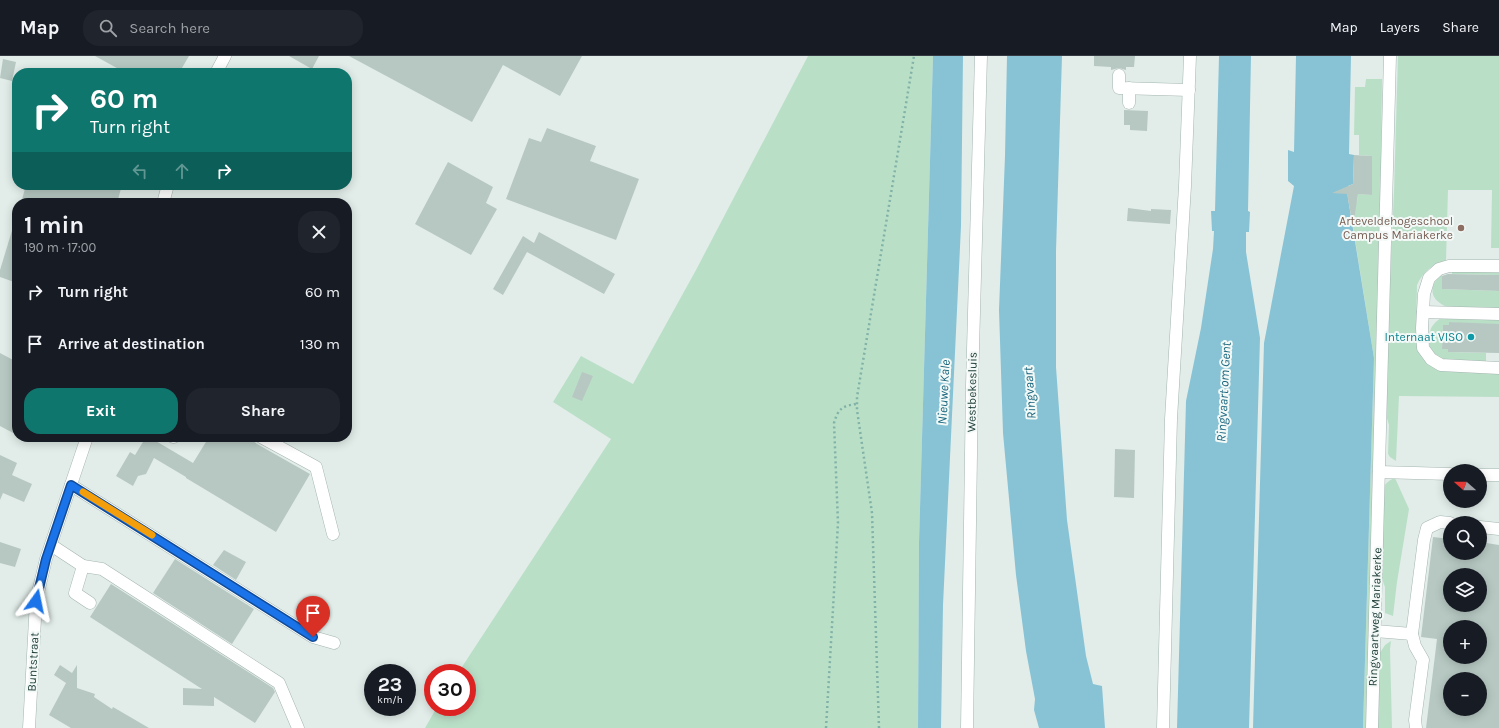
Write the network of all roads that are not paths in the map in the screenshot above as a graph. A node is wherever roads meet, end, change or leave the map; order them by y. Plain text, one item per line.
1 (225, 56) edge
2 (981, 56) edge
3 (1190, 56) edge
4 (1390, 56) edge
5 (219, 68) edge
6 (1119, 75) dead end
7 (1129, 88) junction
8 (1189, 90) junction
9 (1129, 103) dead end
10 (1499, 266) edge
11 (1423, 312) junction
12 (1499, 314) edge
13 (1499, 368) edge
14 (85, 442) edge
15 (269, 442) edge
16 (1379, 472) junction
17 (1443, 474) edge
18 (1487, 475) edge
19 (1499, 475) edge
20 (71, 485) junction
21 (1443, 522) edge
22 (1487, 528) edge
23 (1499, 529) edge
24 (333, 534) dead end
25 (51, 545) junction
26 (83, 566) junction
27 (90, 603) dead end
28 (1375, 631) junction
29 (1412, 634) junction
30 (334, 642) dead end
31 (29, 728) edge
32 (298, 728) edge
33 (967, 728) edge
34 (1163, 728) edge
35 (1372, 728) edge
36 (1416, 728) edge

1 - 5 street
2 - 33 street, Westbekesluis
3 - 8 street
4 - 16 street, Ringvaartweg Mariakerke
6 - 7 street
7 - 8 street
7 - 9 street
8 - 34 street
10 - 11 street
11 - 12 street
11 - 13 street
14 - 20 street, Buntstraat
15 - 24 street
16 - 17 street
16 - 28 street, Ringvaartweg Mariakerke
18 - 19 street
20 - 25 street, Buntstraat
20 - 30 street
21 - 29 street
22 - 23 street
25 - 26 street
25 - 31 street, Buntstraat
26 - 27 street
26 - 32 street
28 - 29 street
28 - 35 street, Ringvaartweg Mariakerke
29 - 36 street

